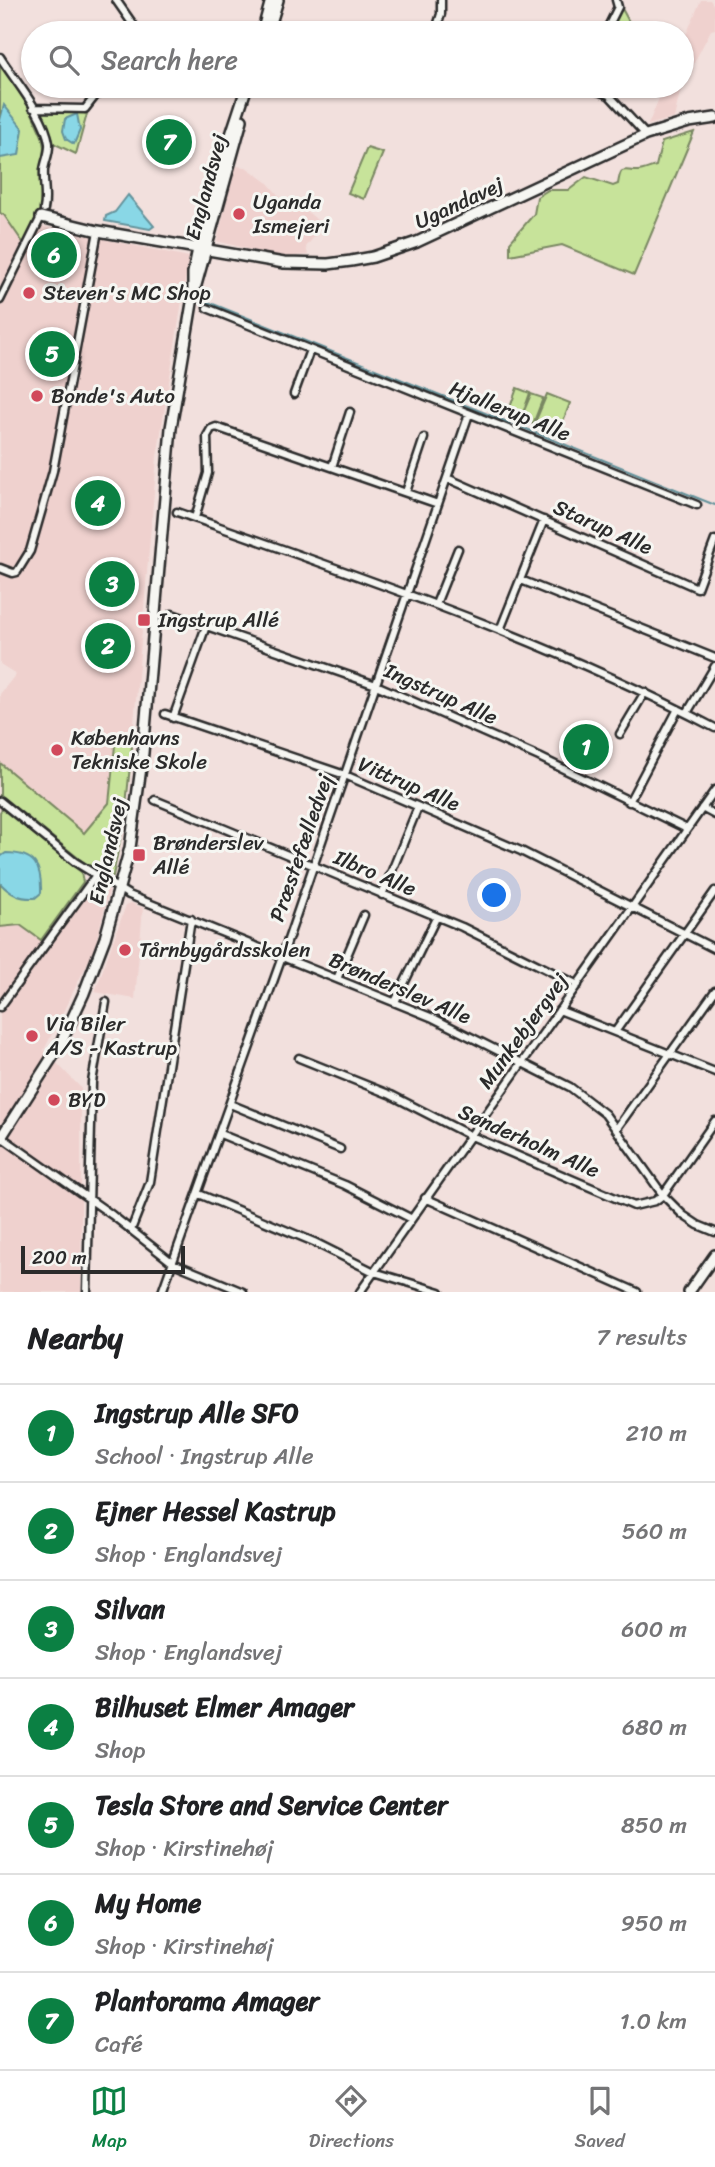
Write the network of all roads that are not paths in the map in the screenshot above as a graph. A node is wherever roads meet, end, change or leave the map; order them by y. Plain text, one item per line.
1 (116, 0) edge
2 (271, 0) edge
3 (278, 0) edge
4 (441, 0) edge
5 (615, 0) edge
6 (131, 21) edge
7 (265, 21) edge
8 (272, 21) edge
9 (439, 21) edge
10 (611, 21) edge
11 (0, 57) edge
12 (21, 89) edge
13 (27, 98) edge
14 (94, 98) edge
15 (245, 98) edge
16 (611, 98) edge
17 (33, 108) junction
18 (715, 118) edge
19 (646, 135) junction
20 (42, 213) junction
21 (98, 231) junction
22 (202, 250) junction
23 (0, 300) edge
24 (207, 308) dead end
25 (310, 350) junction
26 (294, 394) dead end
27 (350, 412) dead end
28 (469, 414) junction
29 (424, 438) dead end
30 (332, 467) junction
31 (447, 478) junction
32 (406, 492) junction
33 (438, 503) junction
34 (697, 505) dead end
35 (177, 512) dead end
36 (195, 518) junction
37 (544, 520) junction
38 (715, 540) edge
39 (458, 549) dead end
40 (0, 568) edge
41 (522, 580) junction
42 (408, 593) junction
43 (436, 604) junction
44 (172, 614) dead end
45 (206, 626) junction
46 (500, 631) junction
47 (715, 658) edge
48 (715, 666) edge
49 (376, 685) junction
50 (645, 692) junction
51 (678, 709) junction
52 (687, 713) junction
53 (165, 714) dead end
54 (173, 718) junction
55 (715, 728) edge
56 (620, 733) dead end
57 (345, 775) junction
58 (715, 790) edge
59 (155, 800) dead end
60 (0, 801) edge
61 (629, 802) junction
62 (418, 807) junction
63 (702, 808) junction
64 (715, 815) edge
65 (687, 829) junction
66 (313, 866) junction
67 (96, 875) junction
68 (118, 889) junction
69 (715, 891) edge
70 (382, 895) junction
71 (632, 906) junction
72 (364, 915) dead end
73 (436, 918) junction
74 (191, 919) junction
75 (685, 934) junction
76 (715, 949) edge
77 (282, 957) junction
78 (337, 979) junction
79 (578, 985) junction
80 (715, 991) edge
81 (106, 1002) dead end
82 (396, 1002) junction
83 (0, 1007) edge
84 (559, 1010) junction
85 (615, 1032) junction
86 (670, 1055) junction
87 (299, 1058) dead end
88 (522, 1063) junction
89 (715, 1072) edge
90 (230, 1104) junction
91 (715, 1121) edge
92 (617, 1128) junction
93 (220, 1133) junction
94 (469, 1135) junction
95 (0, 1137) edge
96 (340, 1149) dead end
97 (198, 1194) junction
98 (663, 1195) junction
99 (88, 1198) junction
100 (425, 1198) junction
101 (410, 1218) junction
102 (131, 1230) junction
103 (715, 1232) edge
104 (715, 1255) edge
105 (173, 1263) junction
106 (374, 1272) junction
107 (86, 1292) edge
108 (162, 1292) edge
109 (243, 1292) edge
110 (360, 1292) edge
111 (440, 1292) edge
112 (637, 1292) edge
113 (689, 1292) edge

1 - 6 street
2 - 7 main road
3 - 8 main road
4 - 9 street
5 - 10 street
11 - 12 street
13 - 17 street
14 - 17 street
15 - 22 main road, Englandsvej
16 - 19 street
17 - 20 street
18 - 19 main road, Ugandavej
19 - 22 main road, Ugandavej
20 - 21 main road, Ugandavej
20 - 23 street
21 - 22 main road, Ugandavej
21 - 40 street
22 - 68 main road, Englandsvej
24 - 25 street, Hjallerup Alle
25 - 26 street
25 - 28 street, Hjallerup Alle
27 - 30 street
28 - 31 street, Præstefælledvej
28 - 34 street, Hjallerup Alle
29 - 32 street
30 - 32 street
30 - 36 street
31 - 33 street, Præstefælledvej
31 - 37 street, Starup Alle
32 - 33 street
33 - 42 street, Præstefælledvej
35 - 36 street
36 - 42 street
37 - 38 street, Starup Alle
37 - 41 street
39 - 43 street
41 - 46 street
41 - 47 street
42 - 43 street
42 - 49 street, Præstefælledvej
43 - 46 street
44 - 45 street, Ingstrup Alle
45 - 49 street, Ingstrup Alle
45 - 54 street
46 - 50 street
48 - 52 street
49 - 57 street, Præstefælledvej
49 - 61 street, Ingstrup Alle
50 - 51 street
50 - 56 street
51 - 52 street
51 - 61 street
52 - 55 street
53 - 54 street, Vittrup Alle
54 - 57 street, Vittrup Alle
57 - 62 street, Vittrup Alle
57 - 66 street, Præstefælledvej
58 - 63 street, Munkebjergvej
59 - 66 street, Ilbro Alle
60 - 67 street, Brønderslev Alle
61 - 65 street, Ingstrup Alle
62 - 70 street
62 - 71 street, Vittrup Alle
63 - 64 street
63 - 65 street, Munkebjergvej
65 - 71 street, Munkebjergvej
66 - 70 street, Ilbro Alle
66 - 77 street, Præstefælledvej
67 - 68 street, Brønderslev Alle
67 - 83 street
68 - 74 street, Brønderslev Alle
68 - 95 main road, Englandsvej
69 - 75 street
70 - 73 street, Ilbro Alle
71 - 75 street, Vittrup Alle
71 - 79 street, Munkebjergvej
72 - 78 street
73 - 79 street, Ilbro Alle
73 - 82 street
74 - 77 street, Brønderslev Alle
74 - 102 street
75 - 76 street, Vittrup Alle
75 - 85 street
77 - 78 street, Brønderslev Alle
77 - 90 street, Præstefælledvej
78 - 82 street, Brønderslev Alle
79 - 84 street, Munkebjergvej
80 - 86 street
81 - 99 street
82 - 88 street, Brønderslev Alle
84 - 85 street
84 - 88 street, Munkebjergvej
85 - 86 street
86 - 89 street
86 - 92 street
87 - 94 street, Sønderholm Alle
88 - 92 street, Brønderslev Alle
88 - 94 street, Munkebjergvej
90 - 93 street, Præstefælledvej
90 - 96 street
91 - 98 street
92 - 98 street, Brønderslev Alle
93 - 97 street, Præstefælledvej
93 - 101 street
94 - 98 street, Sønderholm Alle
94 - 100 street, Munkebjergvej
95 - 99 street
97 - 105 street, Præstefælledvej
97 - 106 street
98 - 103 street, Brønderslev Alle
99 - 102 street
99 - 107 street
100 - 101 street, Munkebjergvej
100 - 112 street
101 - 106 street, Munkebjergvej
102 - 105 street
104 - 113 main road
105 - 108 street, Præstefælledvej
105 - 109 street
106 - 110 street, Munkebjergvej
106 - 111 street

